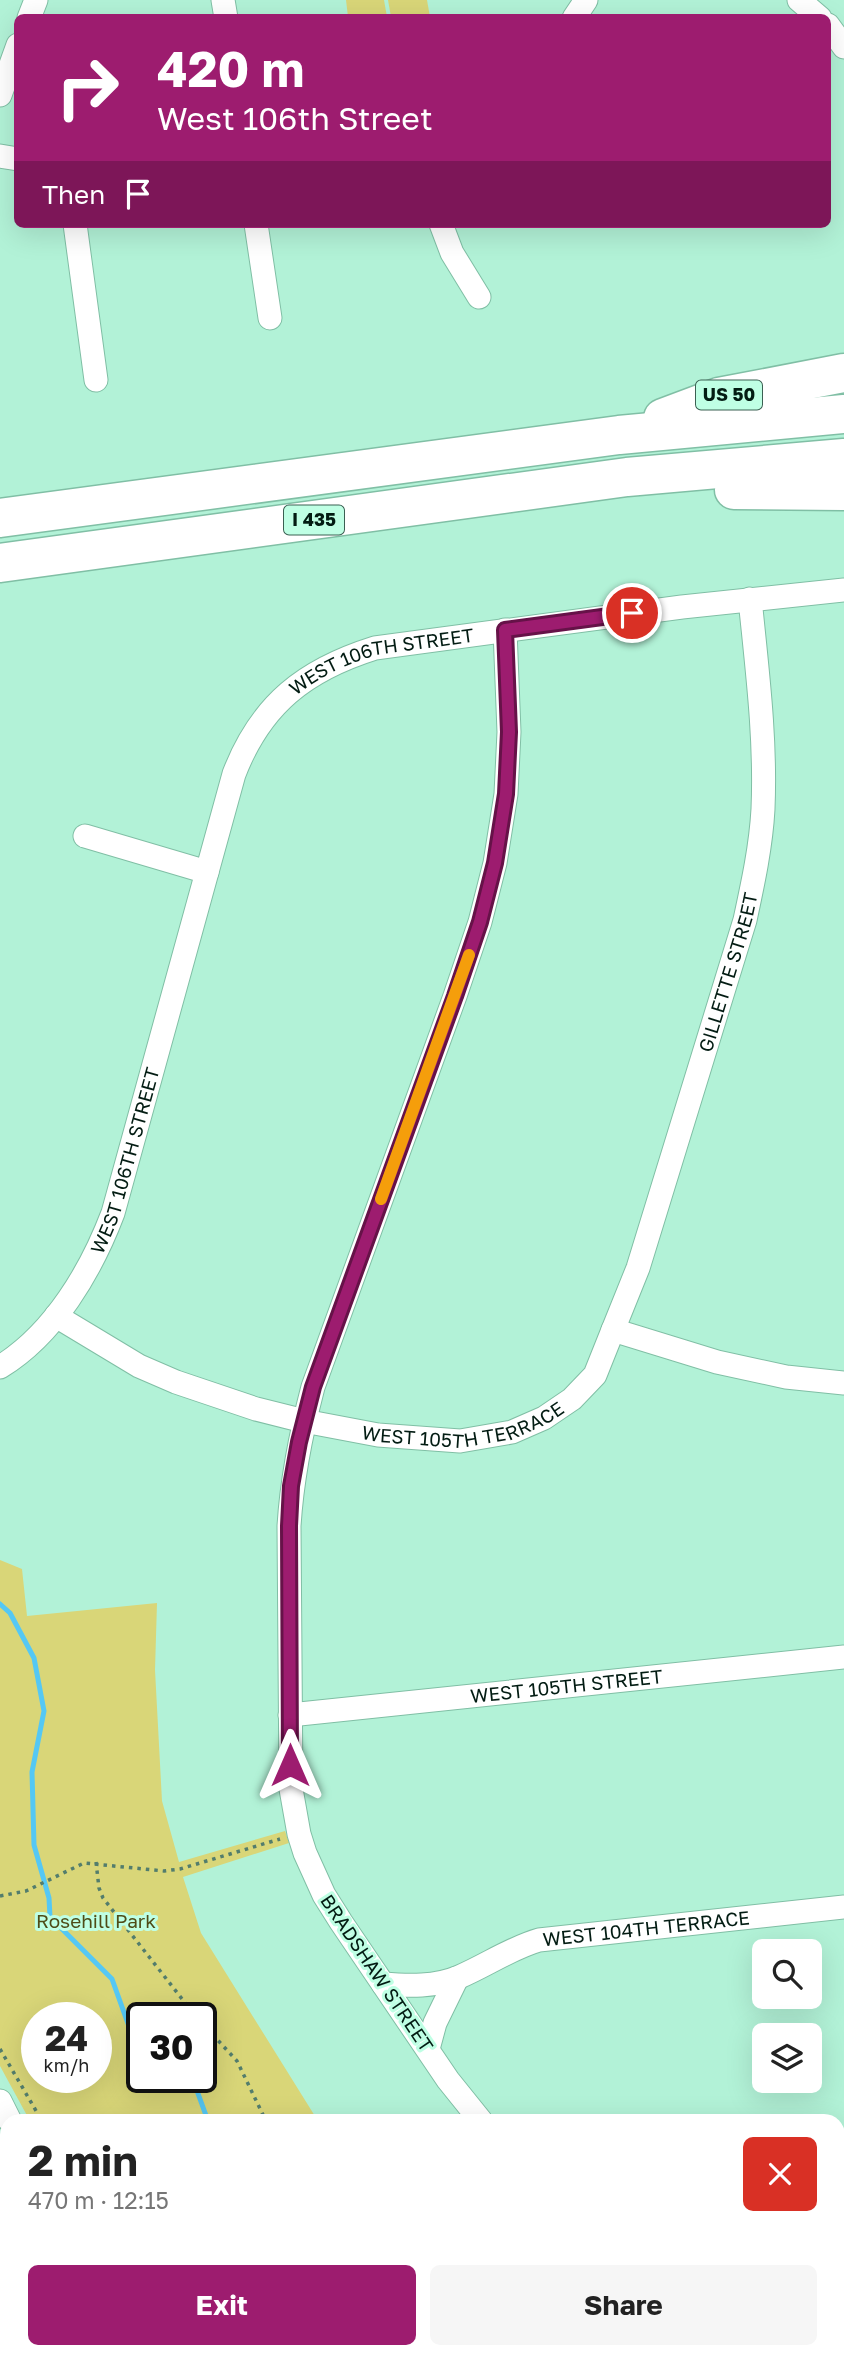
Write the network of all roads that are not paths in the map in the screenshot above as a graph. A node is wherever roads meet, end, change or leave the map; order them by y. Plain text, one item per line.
1 (831, 29) edge
2 (844, 47) edge
3 (14, 56) edge
4 (0, 95) edge
5 (76, 228) edge
6 (257, 228) edge
7 (443, 228) edge
8 (480, 297) dead end
9 (270, 318) dead end
10 (844, 373) edge
11 (96, 380) dead end
12 (844, 414) edge
13 (619, 435) junction
14 (844, 458) edge
15 (627, 477) junction
16 (844, 491) edge
17 (0, 519) edge
18 (0, 563) edge
19 (844, 590) edge
20 (750, 599) junction
21 (505, 630) junction
22 (86, 836) dead end
23 (207, 872) junction
24 (56, 1317) junction
25 (613, 1330) junction
26 (0, 1367) edge
27 (844, 1383) edge
28 (304, 1421) junction
29 (844, 1657) edge
30 (290, 1715) junction
31 (844, 1907) edge
32 (457, 1978) junction
33 (383, 1984) junction
34 (428, 2049) junction
35 (475, 2114) edge

1 - 2 street
3 - 4 street
5 - 11 street
6 - 9 street
7 - 8 street
10 - 13 highway, US 50
12 - 13 highway, I 435
13 - 17 highway, I 435
14 - 15 highway, I 435
15 - 16 highway
15 - 18 highway, I 435
19 - 20 street, WEST 106TH STREET
20 - 21 street, WEST 106TH STREET
20 - 25 street, GILLETTE STREET
21 - 23 street, WEST 106TH STREET
21 - 28 street, BRADSHAW STREET
22 - 23 street
23 - 24 street, WEST 106TH STREET
24 - 26 street, WEST 106TH STREET
24 - 28 street, WEST 105TH TERRACE
25 - 27 street
25 - 28 street, WEST 105TH TERRACE
28 - 30 street, BRADSHAW STREET
29 - 30 street, WEST 105TH STREET
30 - 33 street, BRADSHAW STREET
31 - 32 street, WEST 104TH TERRACE
32 - 33 street, WEST 104TH TERRACE
32 - 34 street
33 - 34 street, BRADSHAW STREET
34 - 35 street, BRADSHAW STREET

